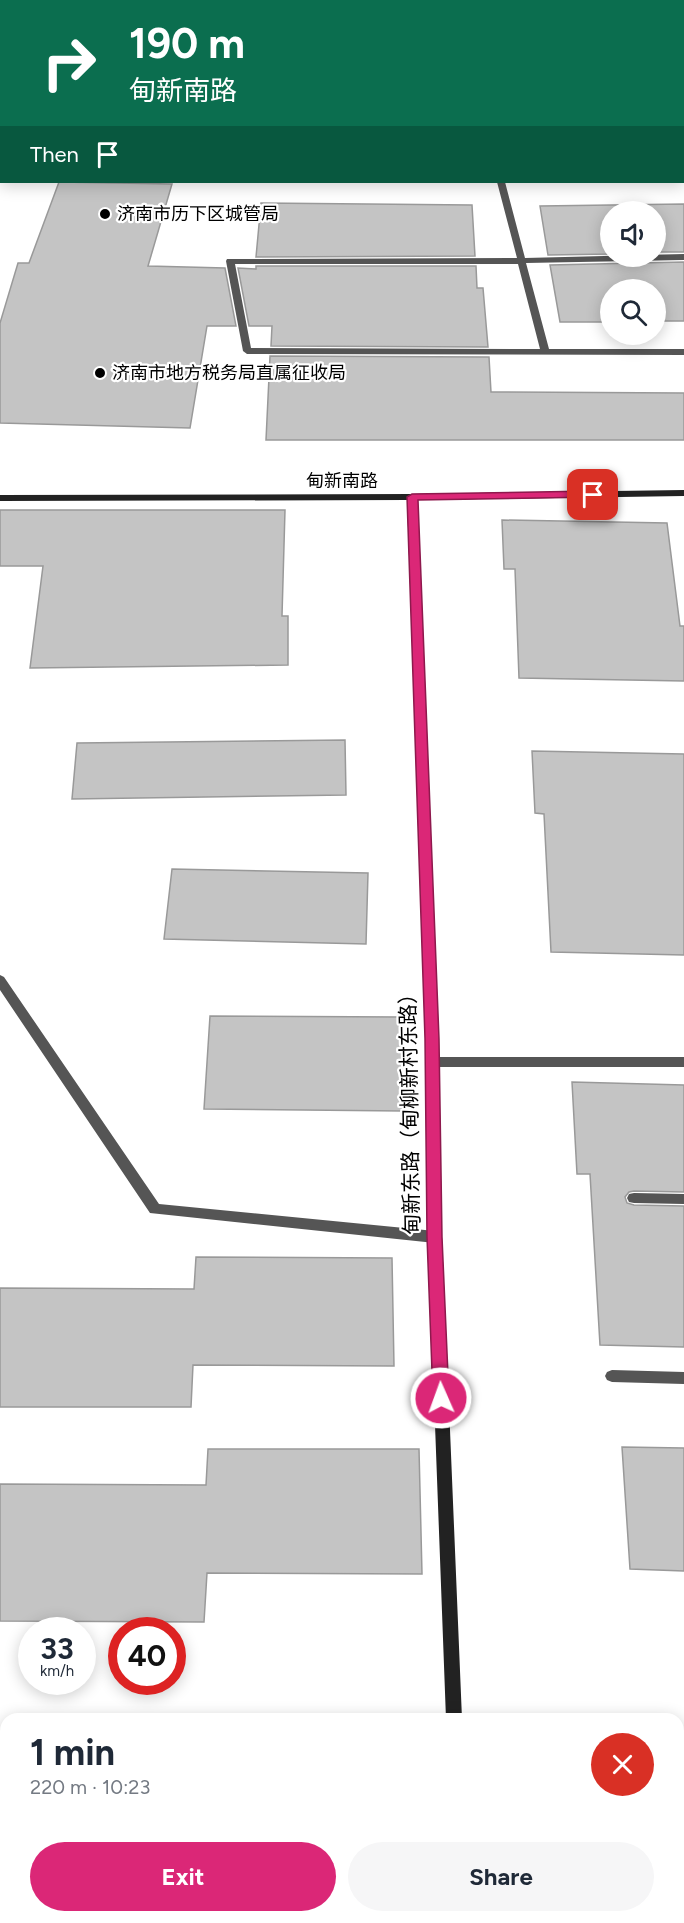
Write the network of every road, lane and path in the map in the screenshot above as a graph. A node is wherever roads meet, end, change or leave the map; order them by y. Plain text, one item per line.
1 (501, 183) edge
2 (684, 257) edge
3 (521, 261) junction
4 (545, 352) junction
5 (684, 352) edge
6 (684, 493) edge
7 (412, 497) junction
8 (0, 498) edge
9 (0, 980) edge
10 (433, 1062) junction
11 (684, 1062) edge
12 (634, 1198) dead end
13 (684, 1200) edge
14 (435, 1237) junction
15 (612, 1376) dead end
16 (684, 1378) edge
17 (454, 1713) edge

1 - 3 street
2 - 3 street
3 - 4 street
3 - 4 street
4 - 5 street
6 - 7 street, 甸新南路
7 - 8 street, 甸新南路
7 - 10 street, 甸新东路（甸柳新村东路）
9 - 14 street
10 - 11 street
10 - 14 street, 甸新东路（甸柳新村东路）
12 - 13 street
14 - 17 street, 甸新东路（甸柳新村东路）
15 - 16 street

